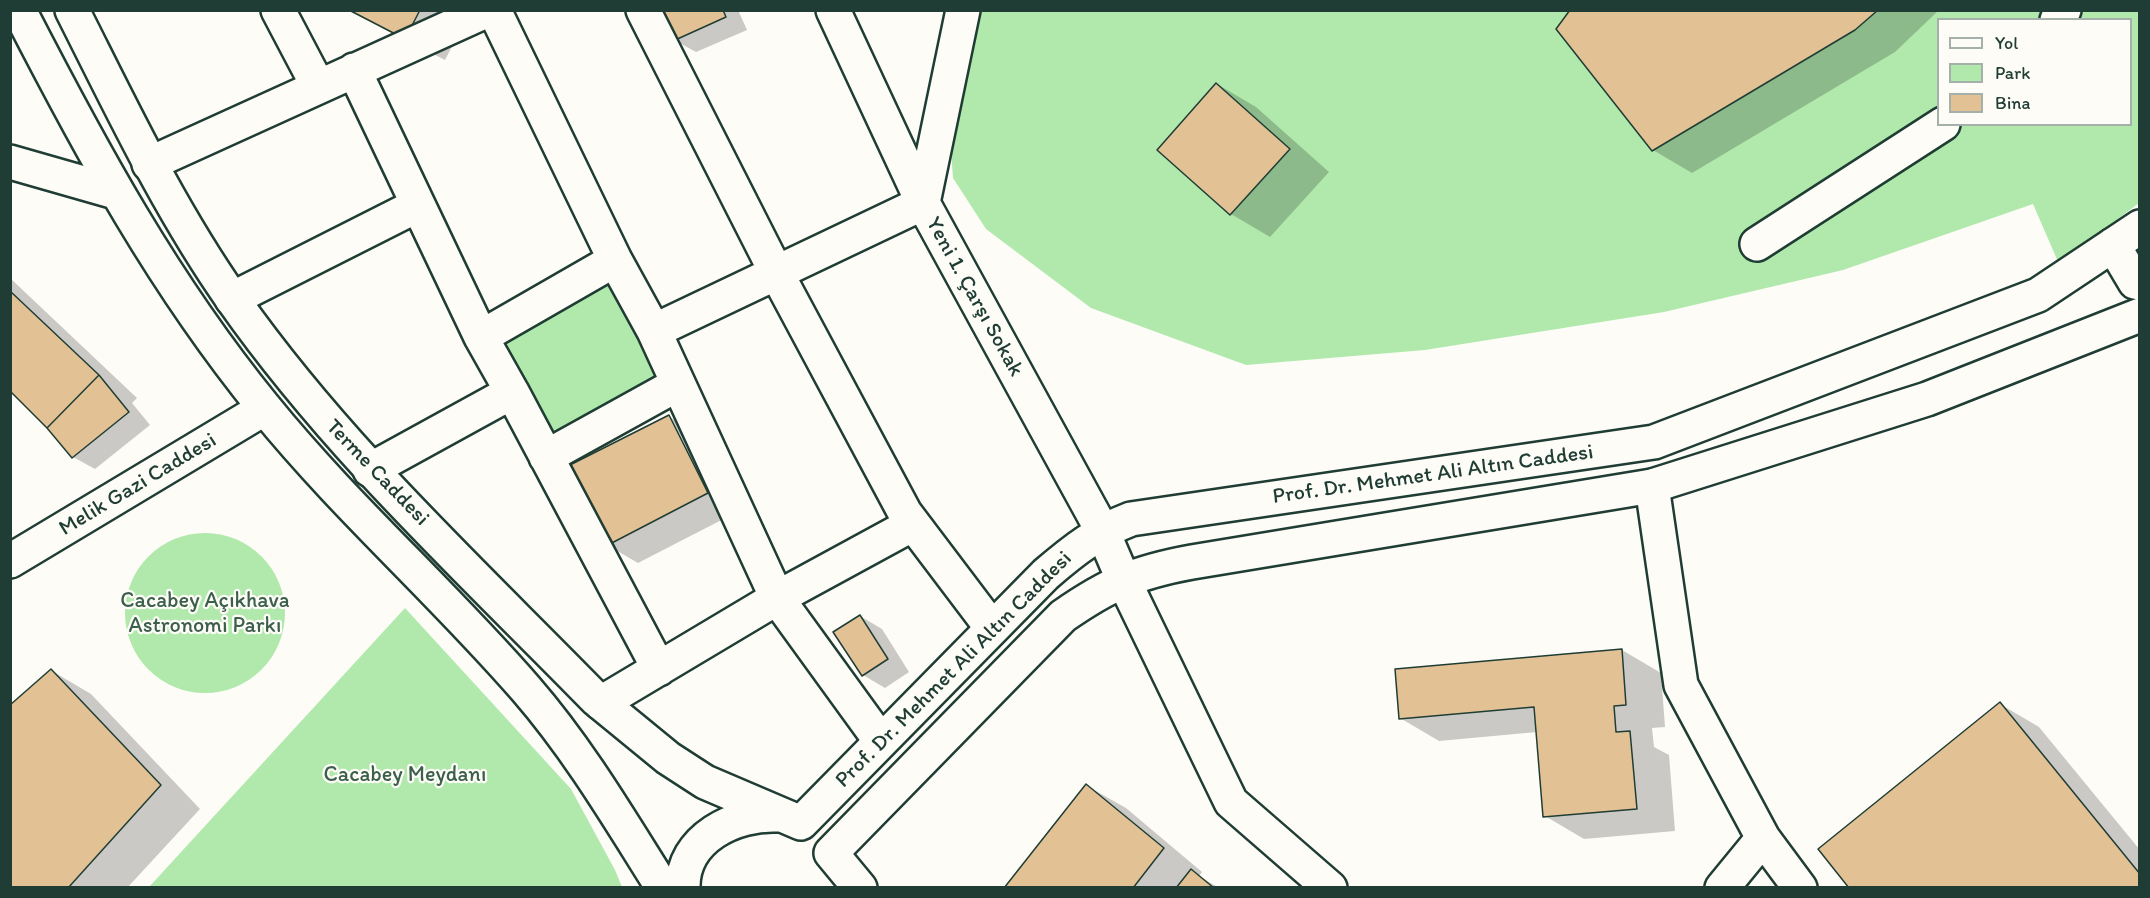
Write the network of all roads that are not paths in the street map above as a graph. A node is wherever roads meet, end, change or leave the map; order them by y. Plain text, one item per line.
1 (19, 10) edge
2 (72, 10) edge
3 (278, 10) edge
4 (488, 10) edge
5 (494, 10) edge
6 (643, 10) edge
7 (833, 10) edge
8 (963, 10) edge
9 (354, 70) junction
10 (318, 86) junction
11 (1940, 126) edge
12 (10, 162) edge
13 (149, 164) junction
14 (115, 192) junction
15 (923, 203) junction
16 (416, 206) junction
17 (2126, 236) edge
18 (1757, 244) dead end
19 (615, 260) junction
20 (776, 272) junction
21 (2139, 284) edge
22 (232, 299) junction
23 (2139, 315) edge
24 (654, 331) junction
25 (481, 337) junction
26 (678, 384) junction
27 (512, 392) junction
28 (265, 408) junction
29 (546, 458) junction
30 (370, 470) junction
31 (1653, 486) junction
32 (913, 525) junction
33 (1102, 530) junction
34 (10, 561) edge
35 (1123, 579) junction
36 (777, 598) junction
37 (992, 628) junction
38 (659, 669) junction
39 (601, 703) junction
40 (880, 740) junction
41 (801, 824) junction
42 (1763, 838) junction
43 (831, 853) junction
44 (663, 888) edge
45 (683, 888) edge
46 (841, 888) edge
47 (860, 888) edge
48 (1330, 888) edge
49 (1722, 888) edge
50 (1800, 888) edge

1 - 14 street, Terme Caddesi
2 - 13 street, Terme Caddesi
3 - 10 street
4 - 9 street
5 - 19 street
6 - 20 street
7 - 15 street, Yeni 1. Çarşı Sokak
8 - 15 street
9 - 10 street
9 - 16 street
10 - 13 street
11 - 18 street
12 - 14 street
13 - 22 street, Terme Caddesi
14 - 28 street, Terme Caddesi
15 - 20 street
15 - 33 street, Yeni 1. Çarşı Sokak
16 - 22 street
16 - 25 street
17 - 21 street
17 - 33 street, Prof. Dr. Mehmet Ali Altın Caddesi
19 - 24 street
19 - 25 street
20 - 24 street
20 - 32 street
22 - 30 street, Terme Caddesi
23 - 31 street, Prof. Dr. Mehmet Ali Altın Caddesi
24 - 26 street
25 - 27 street
26 - 29 street
26 - 36 street
27 - 29 street
27 - 30 street
28 - 34 street, Melik Gazi Caddesi
28 - 44 street, Terme Caddesi
29 - 38 street
30 - 39 street, Terme Caddesi
31 - 35 street, Prof. Dr. Mehmet Ali Altın Caddesi
31 - 42 street
32 - 36 street
32 - 37 street
33 - 35 street, Yeni 1. Çarşı Sokak
33 - 37 street, Prof. Dr. Mehmet Ali Altın Caddesi
35 - 43 street, Prof. Dr. Mehmet Ali Altın Caddesi
35 - 48 street, Yeni 1. Çarşı Sokak
36 - 38 street
36 - 40 street
37 - 40 street, Prof. Dr. Mehmet Ali Altın Caddesi
38 - 39 street
39 - 41 street, Terme Caddesi
40 - 41 street, Prof. Dr. Mehmet Ali Altın Caddesi
41 - 43 street
41 - 45 street
42 - 49 street
42 - 50 street
43 - 46 street
43 - 47 street

